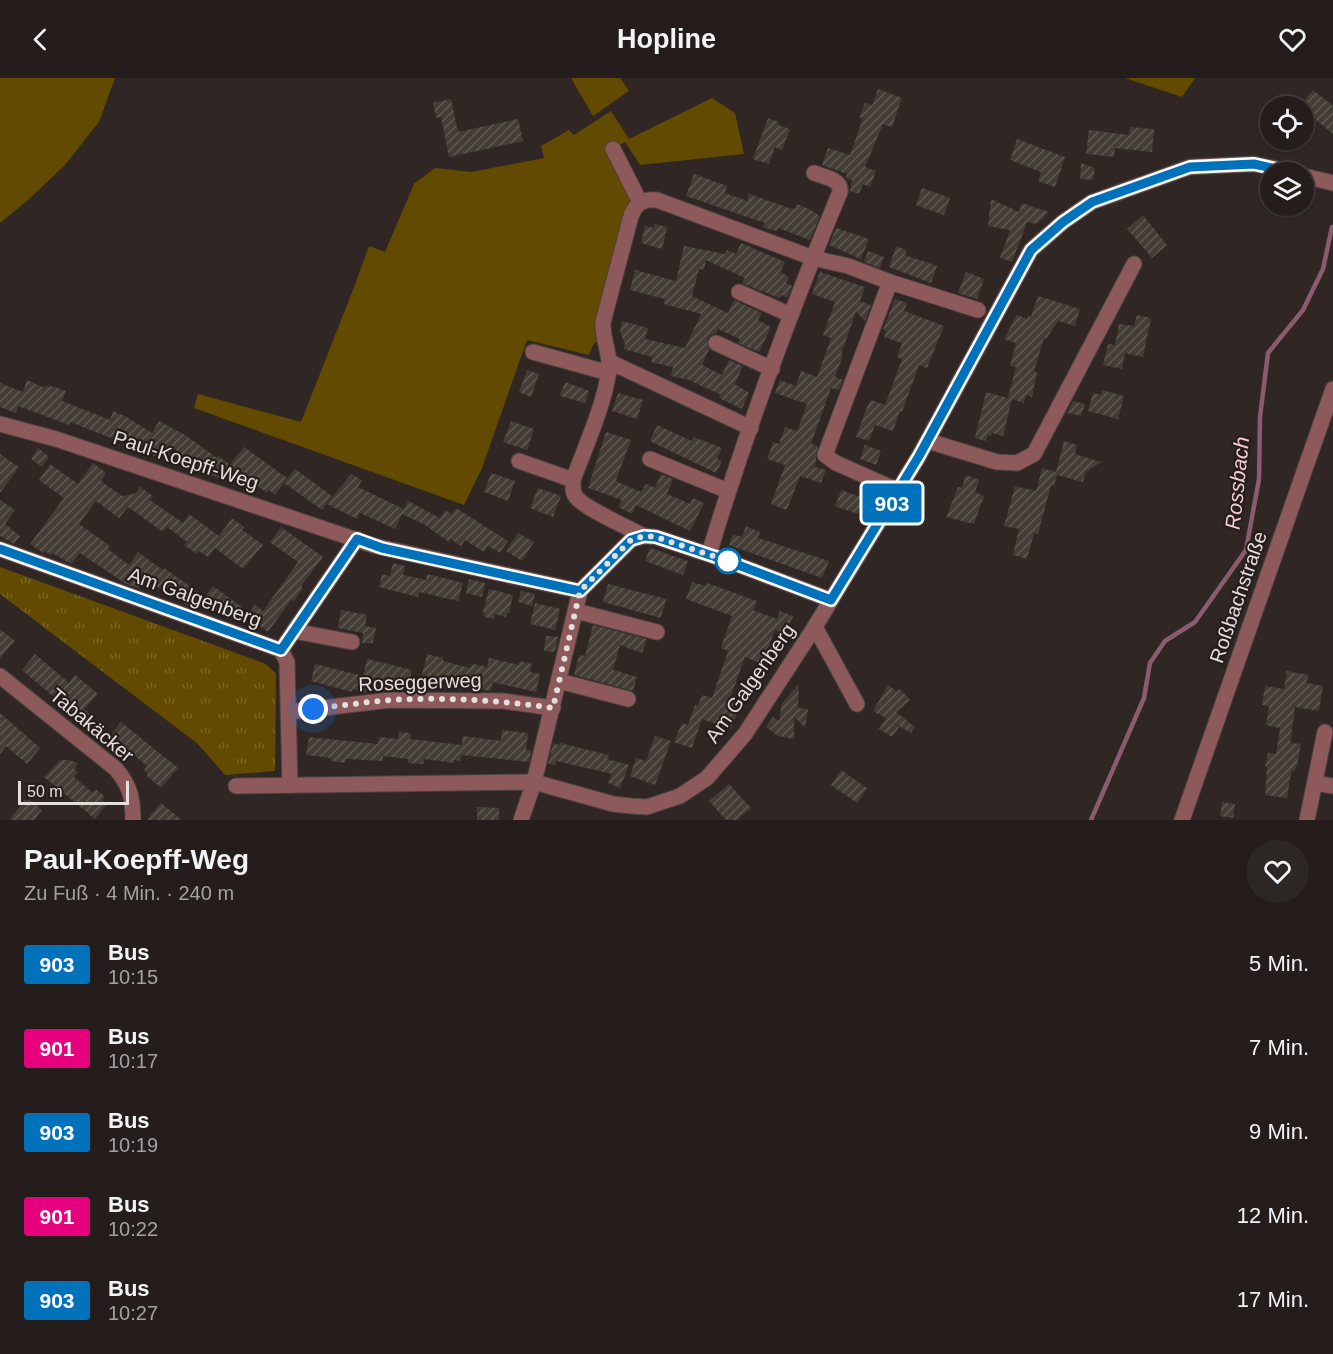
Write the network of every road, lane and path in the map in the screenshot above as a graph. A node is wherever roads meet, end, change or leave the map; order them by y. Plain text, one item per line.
1 (613, 149) dead end
2 (1260, 165) edge
3 (814, 173) dead end
4 (1314, 178) edge
5 (1333, 183) edge
6 (640, 202) junction
7 (813, 258) junction
8 (1134, 264) dead end
9 (890, 282) junction
10 (739, 292) dead end
11 (978, 310) dead end
12 (791, 315) junction
13 (716, 343) dead end
14 (533, 352) dead end
15 (609, 367) junction
16 (772, 369) junction
17 (1333, 389) edge
18 (0, 424) edge
19 (751, 428) junction
20 (928, 441) junction
21 (650, 459) dead end
22 (519, 461) dead end
23 (573, 480) junction
24 (728, 491) junction
25 (899, 491) junction
26 (644, 536) junction
27 (357, 539) junction
28 (0, 549) edge
29 (709, 554) junction
30 (580, 591) junction
31 (831, 600) junction
32 (576, 611) junction
33 (815, 627) junction
34 (294, 631) junction
35 (657, 632) dead end
36 (352, 642) dead end
37 (281, 650) junction
38 (0, 676) edge
39 (559, 681) junction
40 (628, 699) dead end
41 (857, 704) dead end
42 (553, 708) junction
43 (289, 712) junction
44 (1325, 732) dead end
45 (534, 782) junction
46 (1315, 783) junction
47 (290, 785) junction
48 (236, 786) dead end
49 (1333, 786) edge
50 (133, 820) edge
51 (521, 820) edge
52 (1182, 820) edge
53 (1307, 820) edge

1 - 6 street
2 - 20 street, Am Galgenberg
3 - 7 street
4 - 5 street
6 - 7 street
6 - 15 street
7 - 9 street
7 - 12 street
8 - 20 street
9 - 11 street
9 - 25 street
10 - 12 street
12 - 16 street
13 - 16 street
14 - 15 street
15 - 19 street
15 - 23 street
16 - 19 street
17 - 52 street, Roßbachstraße
18 - 27 street, Paul-Koepff-Weg
19 - 24 street
20 - 25 street, Am Galgenberg
21 - 24 street
22 - 23 street
23 - 26 street
24 - 29 street
25 - 31 street, Am Galgenberg
26 - 29 street
26 - 30 street
27 - 30 street, Paul-Koepff-Weg
27 - 34 street
28 - 37 street, Am Galgenberg
29 - 31 street
30 - 32 street
31 - 33 street, Am Galgenberg
32 - 35 street
32 - 39 street
33 - 41 street
33 - 45 street, Am Galgenberg
34 - 36 street
34 - 37 street
37 - 43 street
38 - 50 street, Tabakäcker
39 - 40 street
39 - 42 street
42 - 43 street, Roseggerweg
42 - 45 street
43 - 47 street
44 - 46 street
45 - 47 street, Am Galgenberg
45 - 51 street
46 - 49 street
46 - 53 street
47 - 48 street, Am Galgenberg

